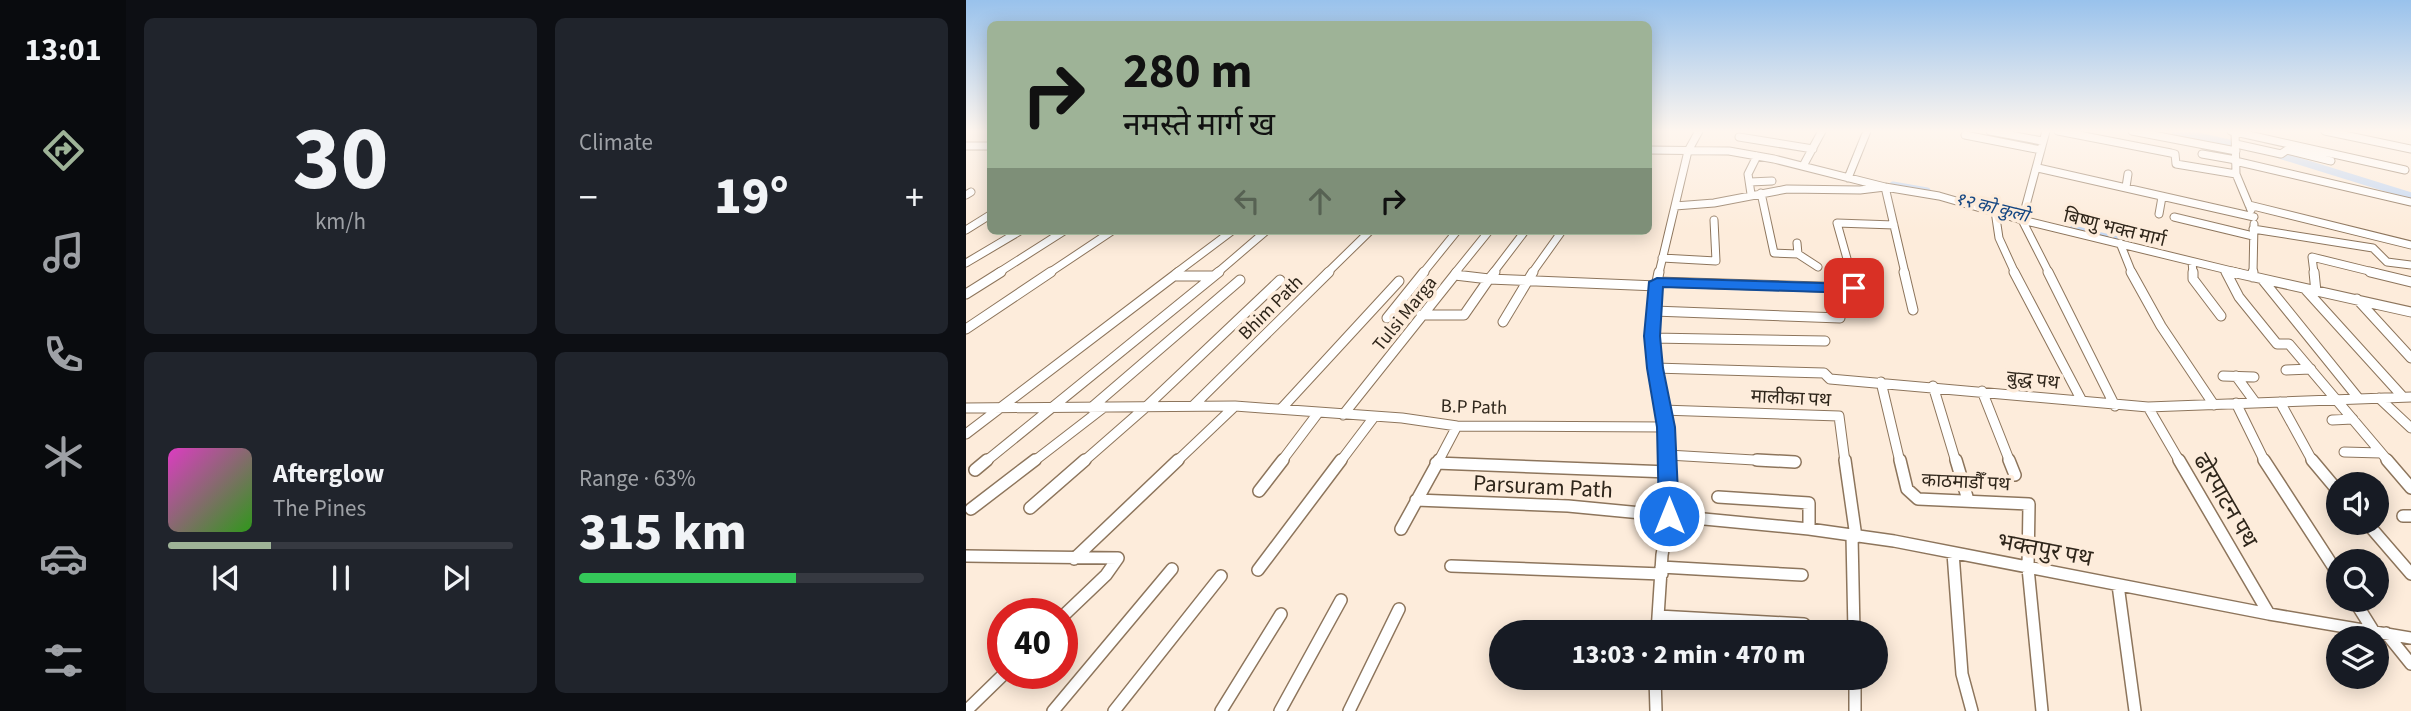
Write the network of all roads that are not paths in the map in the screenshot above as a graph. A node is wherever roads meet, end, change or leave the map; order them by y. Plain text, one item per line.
1 (1685, 164) edge
2 (1753, 164) edge
3 (1799, 164) edge
4 (1854, 164) edge
5 (2039, 164) edge
6 (2177, 164) edge
7 (2235, 164) edge
8 (2249, 164) edge
9 (2379, 164) edge
10 (1803, 165) joint
11 (2038, 168) junction
12 (2405, 170) dead end
13 (2128, 174) dead end
14 (2236, 174) junction
15 (1849, 177) junction
16 (1772, 181) dead end
17 (1750, 182) junction
18 (1885, 187) junction
19 (2126, 187) junction
20 (1761, 193) junction
21 (1751, 194) junction
22 (2162, 197) junction
23 (2411, 202) edge
24 (2249, 205) junction
25 (1675, 206) junction
26 (1995, 211) junction
27 (2159, 214) dead end
28 (2024, 216) junction
29 (987, 217) edge
30 (2174, 217) dead end
31 (2253, 217) junction
32 (1714, 220) dead end
33 (966, 223) edge
34 (975, 224) junction
35 (1894, 225) junction
36 (966, 230) edge
37 (2253, 232) junction
38 (1013, 235) edge
39 (1058, 235) edge
40 (1106, 235) edge
41 (1227, 235) edge
42 (1261, 235) edge
43 (1366, 235) edge
44 (1454, 235) edge
45 (1486, 235) edge
46 (1521, 235) edge
47 (1559, 235) edge
48 (1797, 243) dead end
49 (2120, 243) junction
50 (2411, 245) edge
51 (1798, 254) junction
52 (1662, 258) junction
53 (2192, 262) junction
54 (966, 264) edge
55 (2411, 265) edge
56 (1818, 267) dead end
57 (2225, 270) junction
58 (1455, 275) junction
59 (1175, 276) junction
60 (1214, 276) junction
61 (2255, 276) junction
62 (1489, 279) junction
63 (1240, 280) dead end
64 (1280, 280) dead end
65 (1399, 281) dead end
66 (1526, 282) junction
67 (2411, 282) edge
68 (1657, 284) junction
69 (1854, 288) junction
70 (2306, 289) junction
71 (2316, 292) junction
72 (966, 294) edge
73 (2356, 298) junction
74 (1858, 305) dead end
75 (1913, 310) dead end
76 (1654, 311) junction
77 (2411, 312) edge
78 (1421, 316) junction
79 (2221, 316) dead end
80 (1387, 318) dead end
81 (1840, 318) dead end
82 (1503, 322) dead end
83 (966, 329) edge
84 (1653, 338) junction
85 (1825, 341) dead end
86 (2265, 343) dead end
87 (2277, 344) junction
88 (2411, 358) edge
89 (1655, 368) junction
90 (2311, 369) junction
91 (2286, 370) dead end
92 (2223, 376) dead end
93 (2236, 376) junction
94 (2255, 377) dead end
95 (1881, 382) junction
96 (1933, 386) junction
97 (1982, 391) junction
98 (2407, 397) edge
99 (2379, 398) junction
100 (2359, 399) junction
101 (2336, 400) junction
102 (2082, 401) junction
103 (2255, 402) junction
104 (2280, 402) junction
105 (2235, 404) junction
106 (2115, 405) junction
107 (2214, 405) junction
108 (1147, 406) junction
109 (1193, 406) junction
110 (1235, 406) junction
111 (1105, 407) junction
112 (2148, 407) junction
113 (966, 408) edge
114 (1002, 408) junction
115 (1049, 408) junction
116 (1091, 408) junction
117 (1281, 410) junction
118 (1662, 410) junction
119 (1318, 413) junction
120 (1343, 415) junction
121 (1374, 417) junction
122 (2332, 419) dead end
123 (2353, 419) junction
124 (1457, 426) junction
125 (1666, 427) junction
126 (2411, 428) edge
127 (966, 434) edge
128 (2344, 452) dead end
129 (2381, 453) junction
130 (1668, 455) junction
131 (1436, 463) junction
132 (1795, 463) dead end
133 (975, 470) dead end
134 (1668, 472) junction
135 (2015, 475) dead end
136 (2326, 478) edge
137 (2411, 488) edge
138 (1259, 491) dead end
139 (1718, 497) dead end
140 (1416, 500) junction
141 (1968, 500) junction
142 (1030, 508) dead end
143 (971, 509) dead end
144 (1669, 516) junction
145 (1401, 529) dead end
146 (1809, 529) junction
147 (2377, 535) edge
148 (1854, 537) junction
149 (1953, 552) junction
150 (2326, 555) edge
151 (966, 556) edge
152 (1074, 559) junction
153 (1451, 566) dead end
154 (2028, 568) junction
155 (1172, 569) dead end
156 (1258, 570) dead end
157 (1662, 571) junction
158 (2411, 574) edge
159 (1802, 575) dead end
160 (1221, 576) dead end
161 (2118, 585) junction
162 (1341, 600) dead end
163 (1078, 602) edge
164 (1399, 610) dead end
165 (2363, 612) edge
166 (1281, 614) dead end
167 (2269, 614) junction
168 (1658, 616) junction
169 (1658, 620) edge
170 (1731, 620) edge
171 (1854, 620) edge
172 (2339, 626) edge
173 (2374, 626) edge
174 (2389, 634) edge
175 (2411, 638) edge
176 (2389, 642) edge
177 (2411, 664) edge
178 (989, 689) edge
179 (1655, 690) edge
180 (1855, 690) edge
181 (966, 711) edge
182 (1053, 711) edge
183 (1114, 711) edge
184 (1221, 711) edge
185 (1280, 711) edge
186 (1349, 711) edge
187 (1656, 711) edge
188 (1855, 711) edge
189 (1972, 711) edge
190 (2042, 711) edge
191 (2136, 711) edge

1 - 25 street
2 - 17 street
3 - 10 street, बिष्णु भक्त मार्ग
4 - 15 street
5 - 11 street
6 - 14 street
7 - 14 street
8 - 23 street
9 - 12 street
10 - 15 street, बिष्णु भक्त मार्ग
11 - 19 street
11 - 28 street
13 - 19 street
14 - 24 street
15 - 18 street, बिष्णु भक्त मार्ग
16 - 17 street
17 - 21 street
18 - 20 street
18 - 26 street, बिष्णु भक्त मार्ग
18 - 35 street
19 - 22 street
20 - 21 street
20 - 51 street
21 - 25 street
22 - 27 street
22 - 31 street
24 - 31 street
24 - 50 street
25 - 52 street
26 - 28 street, बिष्णु भक्त मार्ग
26 - 102 street
28 - 49 street, बिष्णु भक्त मार्ग
28 - 106 street
29 - 34 street
30 - 37 street
31 - 37 street
32 - 52 street
33 - 34 street
34 - 36 street
35 - 69 street
35 - 75 street
37 - 55 street
37 - 61 street
38 - 54 street
39 - 72 street
40 - 83 street
41 - 59 street
42 - 60 street
43 - 109 street, Bhim Path
44 - 80 street
45 - 58 street, Tulsi Marga
46 - 62 street
47 - 66 street
48 - 51 street
49 - 53 street, बिष्णु भक्त मार्ग
49 - 107 street
51 - 56 street
52 - 68 street
53 - 57 street, बिष्णु भक्त मार्ग
53 - 79 street
57 - 61 street, बिष्णु भक्त मार्ग
57 - 87 street
58 - 62 street
58 - 78 street, Tulsi Marga
59 - 60 street
59 - 114 street
60 - 115 street
61 - 70 street, बिष्णु भक्त मार्ग
61 - 100 street
62 - 66 street
62 - 78 street
63 - 116 street
64 - 108 street
65 - 117 street
66 - 68 street
66 - 82 street
67 - 71 street
68 - 69 street
68 - 76 street
69 - 74 street
70 - 71 street, बिष्णु भक्त मार्ग
70 - 98 street
71 - 73 street, बिष्णु भक्त मार्ग
73 - 77 street, बिष्णु भक्त मार्ग
73 - 88 street
76 - 81 street
76 - 84 street
78 - 120 street, Tulsi Marga
84 - 85 street
84 - 89 street
86 - 87 street
87 - 90 street
89 - 95 street, बुद्ध पथ
89 - 118 street
90 - 91 street
90 - 101 street
92 - 93 street
93 - 94 street
93 - 103 street
95 - 96 street, बुद्ध पथ
95 - 141 street, काठमाडौँ पथ
96 - 97 street, बुद्ध पथ
96 - 141 street
97 - 102 street, बुद्ध पथ
97 - 135 street
98 - 99 street, बुद्ध पथ
99 - 100 street, बुद्ध पथ
99 - 126 street
100 - 101 street, बुद्ध पथ
101 - 104 street, बुद्ध पथ
101 - 123 street
102 - 106 street, बुद्ध पथ
103 - 104 street, बुद्ध पथ
103 - 105 street, बुद्ध पथ
104 - 136 street
105 - 107 street, बुद्ध पथ
105 - 150 street
106 - 112 street, बुद्ध पथ
107 - 112 street, बुद्ध पथ
108 - 109 street, B.P Path
108 - 111 street, B.P Path
108 - 142 street
109 - 110 street, B.P Path
110 - 117 street, B.P Path
110 - 152 street
111 - 116 street, B.P Path
111 - 143 street
112 - 167 street, ढोरपाटन पथ
113 - 114 street, B.P Path
114 - 115 street, B.P Path
114 - 127 street
115 - 116 street, B.P Path
115 - 133 street
117 - 119 street, B.P Path
118 - 125 street
118 - 148 street, मालीका पथ
119 - 120 street, B.P Path
119 - 138 street
120 - 121 street, B.P Path
121 - 124 street, B.P Path
121 - 156 street
122 - 123 street
123 - 129 street
124 - 125 street, B.P Path
124 - 131 street
125 - 130 street
128 - 129 street
129 - 137 street
130 - 132 street
130 - 134 street
131 - 134 street
131 - 140 street
134 - 144 street
139 - 146 street
140 - 144 street, Parsuram Path
140 - 145 street
141 - 154 street, काठमाडौँ पथ
144 - 146 street, भक्तपुर पथ
144 - 157 street
146 - 148 street, भक्तपुर पथ
147 - 158 street
148 - 149 street, भक्तपुर पथ
148 - 171 street
149 - 154 street, भक्तपुर पथ
149 - 189 street
151 - 152 street
152 - 163 street
153 - 157 street
154 - 161 street, भक्तपुर पथ
154 - 190 street
155 - 182 street
157 - 159 street
157 - 168 street
160 - 183 street
161 - 167 street, भक्तपुर पथ
161 - 191 street
162 - 185 street
164 - 186 street
165 - 173 street
166 - 184 street
167 - 172 street, भक्तपुर पथ
168 - 169 street
168 - 170 street
174 - 175 street, भक्तपुर पथ
176 - 177 street
178 - 181 street
179 - 187 street
180 - 188 street

